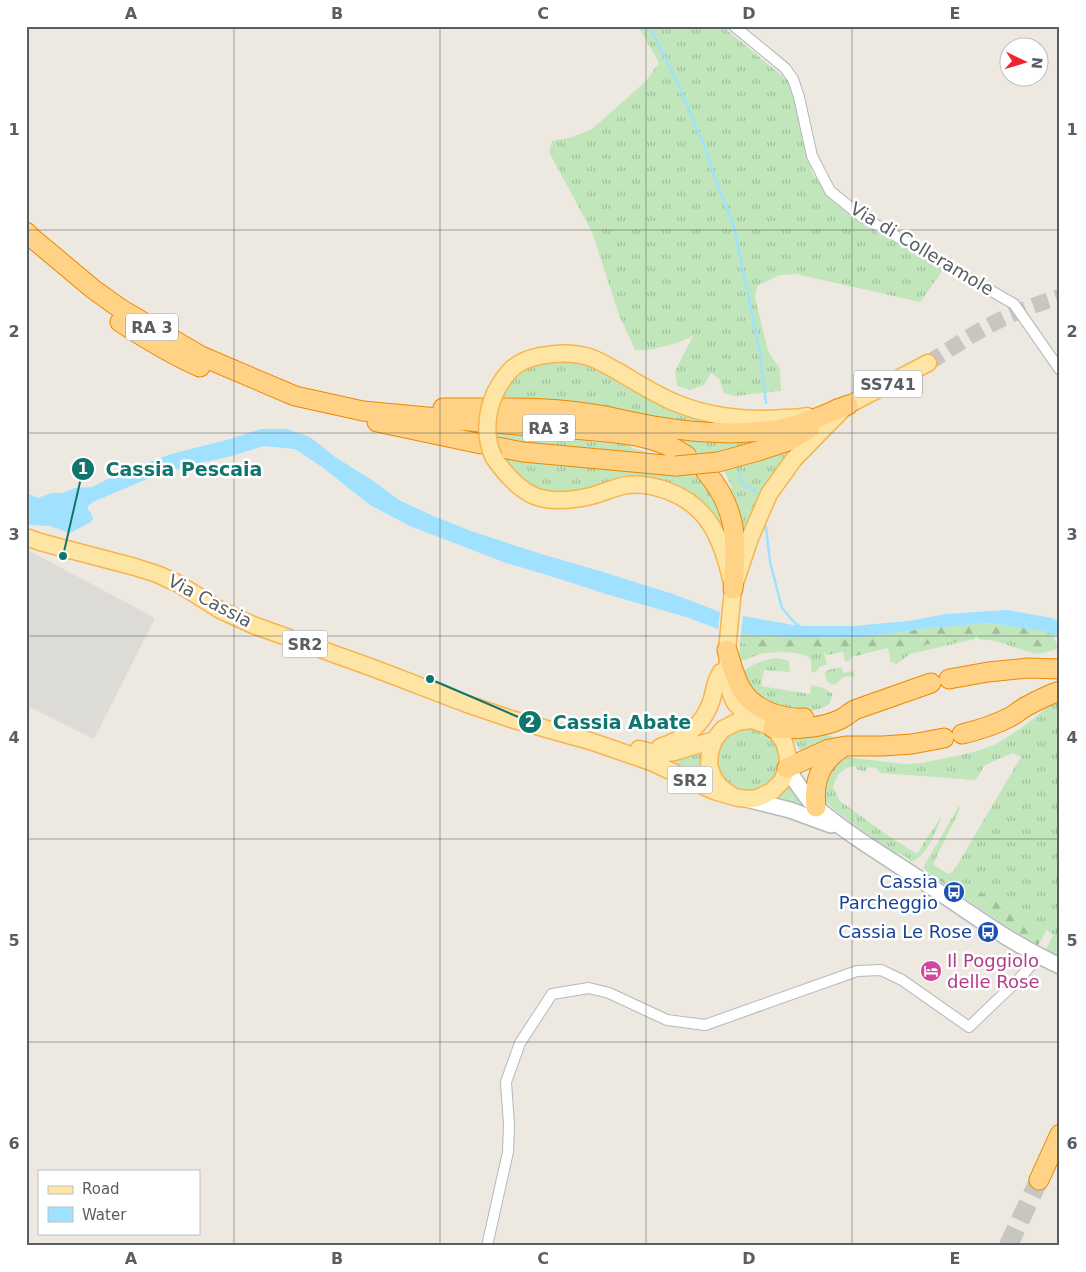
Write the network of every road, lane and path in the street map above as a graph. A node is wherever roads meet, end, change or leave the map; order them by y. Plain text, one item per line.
1 (734, 26) edge
2 (26, 232) edge
3 (26, 245) edge
4 (928, 363) tunnel mouth
5 (1060, 370) edge
6 (295, 396) junction
7 (324, 403) junction
8 (848, 405) junction
9 (490, 411) junction
10 (491, 450) junction
11 (682, 461) junction
12 (712, 467) junction
13 (26, 536) edge
14 (733, 589) junction
15 (727, 650) junction
16 (1059, 668) edge
17 (721, 672) junction
18 (949, 679) dead end
19 (931, 683) dead end
20 (1060, 691) edge
21 (1026, 707) junction
22 (854, 710) junction
23 (752, 720) junction
24 (772, 728) junction
25 (716, 737) junction
26 (590, 741) junction
27 (846, 746) junction
28 (644, 750) junction
29 (787, 768) junction
30 (730, 795) junction
31 (746, 799) junction
32 (816, 807) junction
33 (851, 833) junction
34 (1039, 956) junction
35 (1060, 966) edge
36 (1060, 1134) edge
37 (1039, 1180) tunnel mouth
38 (487, 1246) edge

1 - 5 street, Via di Colleramole
2 - 6 highway, RA 3
3 - 6 highway, RA 3
4 - 8 main road, SS741
6 - 7 highway, RA 3
7 - 9 highway, RA 3
7 - 10 highway
8 - 9 highway
8 - 9 main road
8 - 12 highway
8 - 14 main road
9 - 10 main road, bridge
9 - 11 highway, RA 3
10 - 11 highway
10 - 14 main road
11 - 12 highway, bridge
12 - 14 highway
13 - 26 main road, Via Cassia / SR2
14 - 15 main road
15 - 17 main road
15 - 22 highway
15 - 23 main road
16 - 18 highway
16 - 21 highway
17 - 25 main road
17 - 28 main road
19 - 22 highway
20 - 21 highway
21 - 27 highway
22 - 24 highway
23 - 24 main road
23 - 25 main road, Via Cassia / SR2
24 - 29 main road, SR2
25 - 28 main road, Via Cassia / SR2
25 - 30 main road, SR2
26 - 28 main road, Via Cassia / SR2
26 - 30 main road, Via Cassia / SR2
27 - 29 highway
27 - 32 highway
29 - 31 main road
29 - 32 main road, SR2
30 - 31 main road, Via Cassia / SR2
31 - 33 main road, SR2
32 - 33 main road, SR2
33 - 34 main road, SR2
34 - 35 main road, SR2
34 - 38 street
36 - 37 highway

